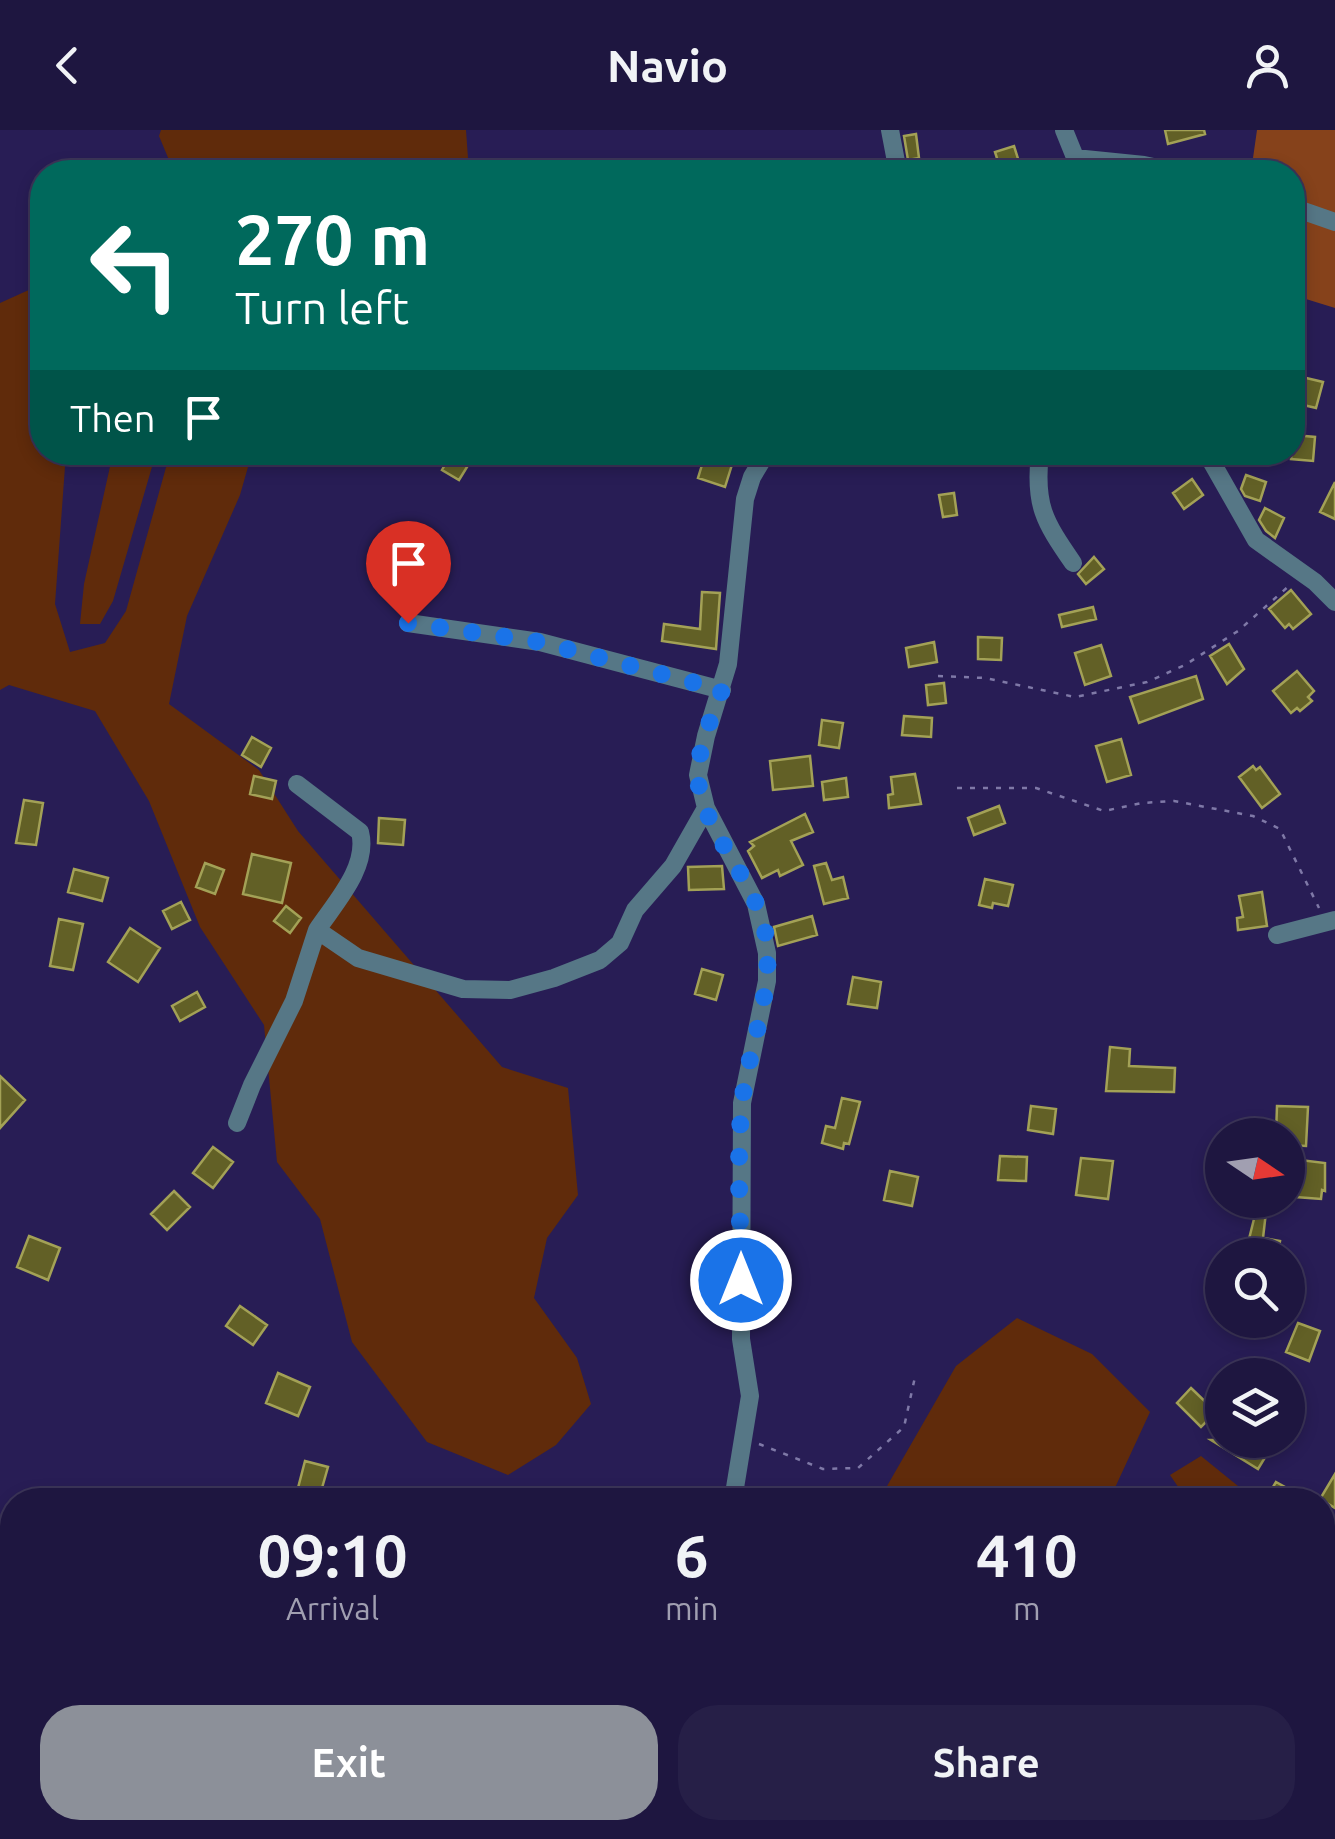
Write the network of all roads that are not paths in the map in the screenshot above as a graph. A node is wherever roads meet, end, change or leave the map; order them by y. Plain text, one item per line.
1 (890, 130) edge
2 (1064, 130) edge
3 (896, 160) edge
4 (1076, 160) edge
5 (1305, 212) edge
6 (1335, 222) edge
7 (759, 465) edge
8 (1039, 465) edge
9 (1213, 465) edge
10 (1073, 563) dead end
11 (1335, 602) edge
12 (408, 623) dead end
13 (722, 690) junction
14 (297, 784) dead end
15 (706, 808) junction
16 (1331, 921) edge
17 (316, 930) junction
18 (1276, 936) dead end
19 (237, 1123) dead end
20 (735, 1488) edge

1 - 3 street
2 - 4 street
5 - 6 street
7 - 13 street
8 - 10 street
9 - 11 street
12 - 13 street
13 - 15 street
14 - 17 street
15 - 17 street
15 - 20 street
16 - 18 street
17 - 19 street

